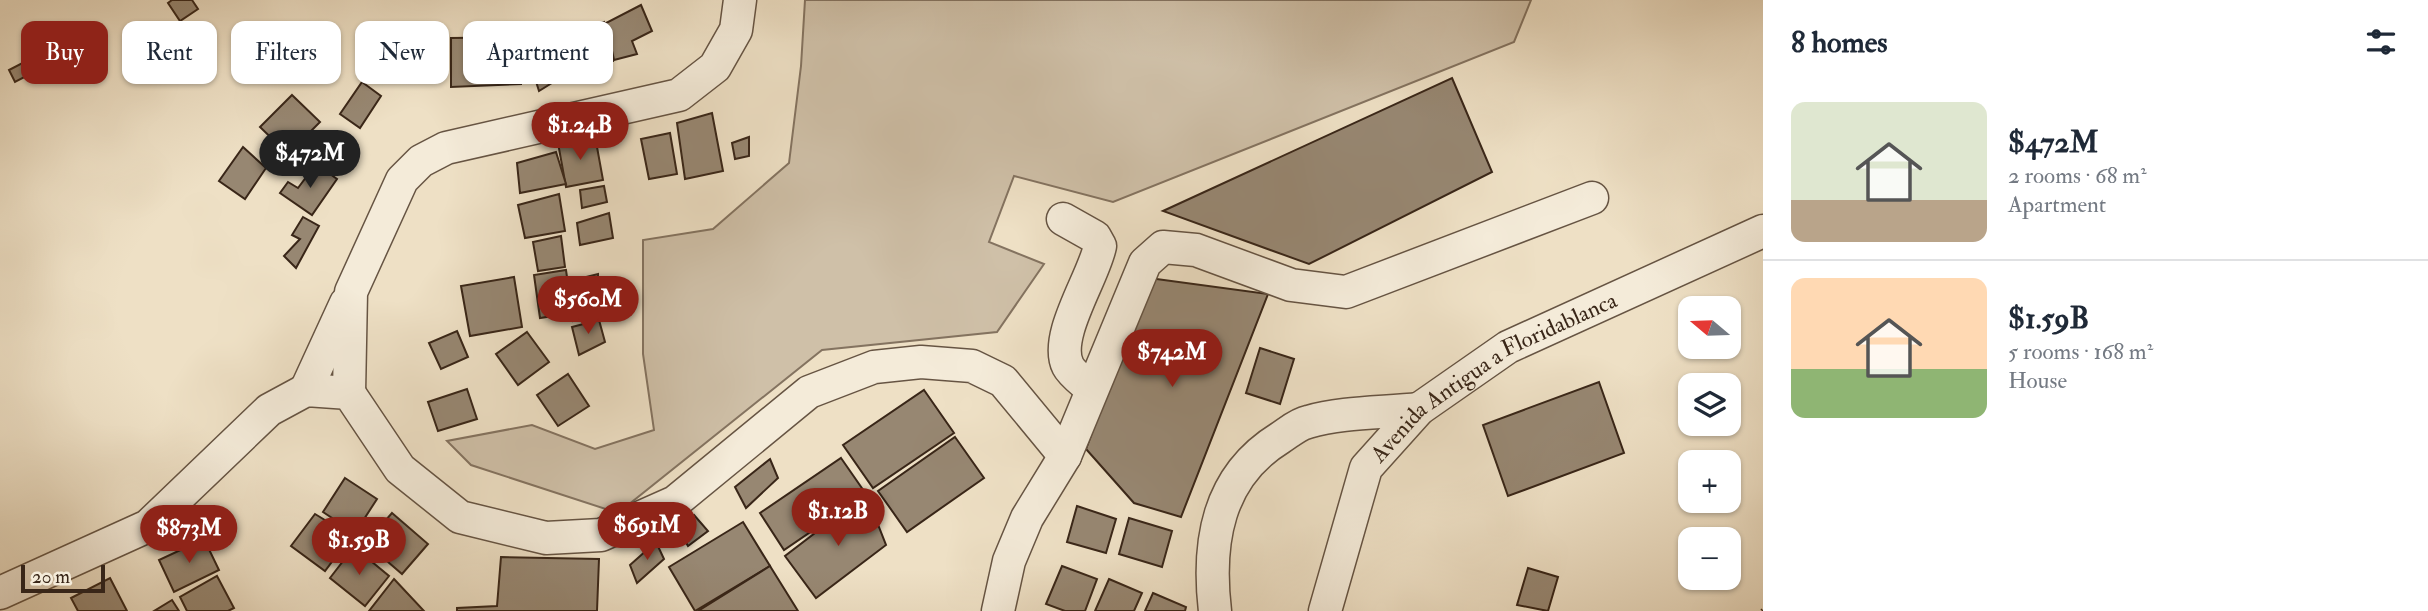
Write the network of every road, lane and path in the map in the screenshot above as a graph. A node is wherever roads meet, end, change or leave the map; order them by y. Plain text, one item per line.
1 (740, 0) edge
2 (1592, 198) dead end
3 (1063, 219) dead end
4 (1763, 230) edge
5 (352, 292) junction
6 (1091, 389) junction
7 (306, 390) junction
8 (349, 393) junction
9 (1419, 409) junction
10 (1065, 456) junction
11 (0, 593) edge
12 (998, 611) edge
13 (1215, 611) edge
14 (1325, 611) edge

1 - 5 street
2 - 6 street
3 - 6 street
4 - 9 street, Avenida Antigua a Floridablanca
5 - 7 street
5 - 8 street
6 - 10 street
7 - 8 street
7 - 11 street
8 - 10 street
9 - 13 street
9 - 14 street, Avenida Antigua a Floridablanca
10 - 12 street

